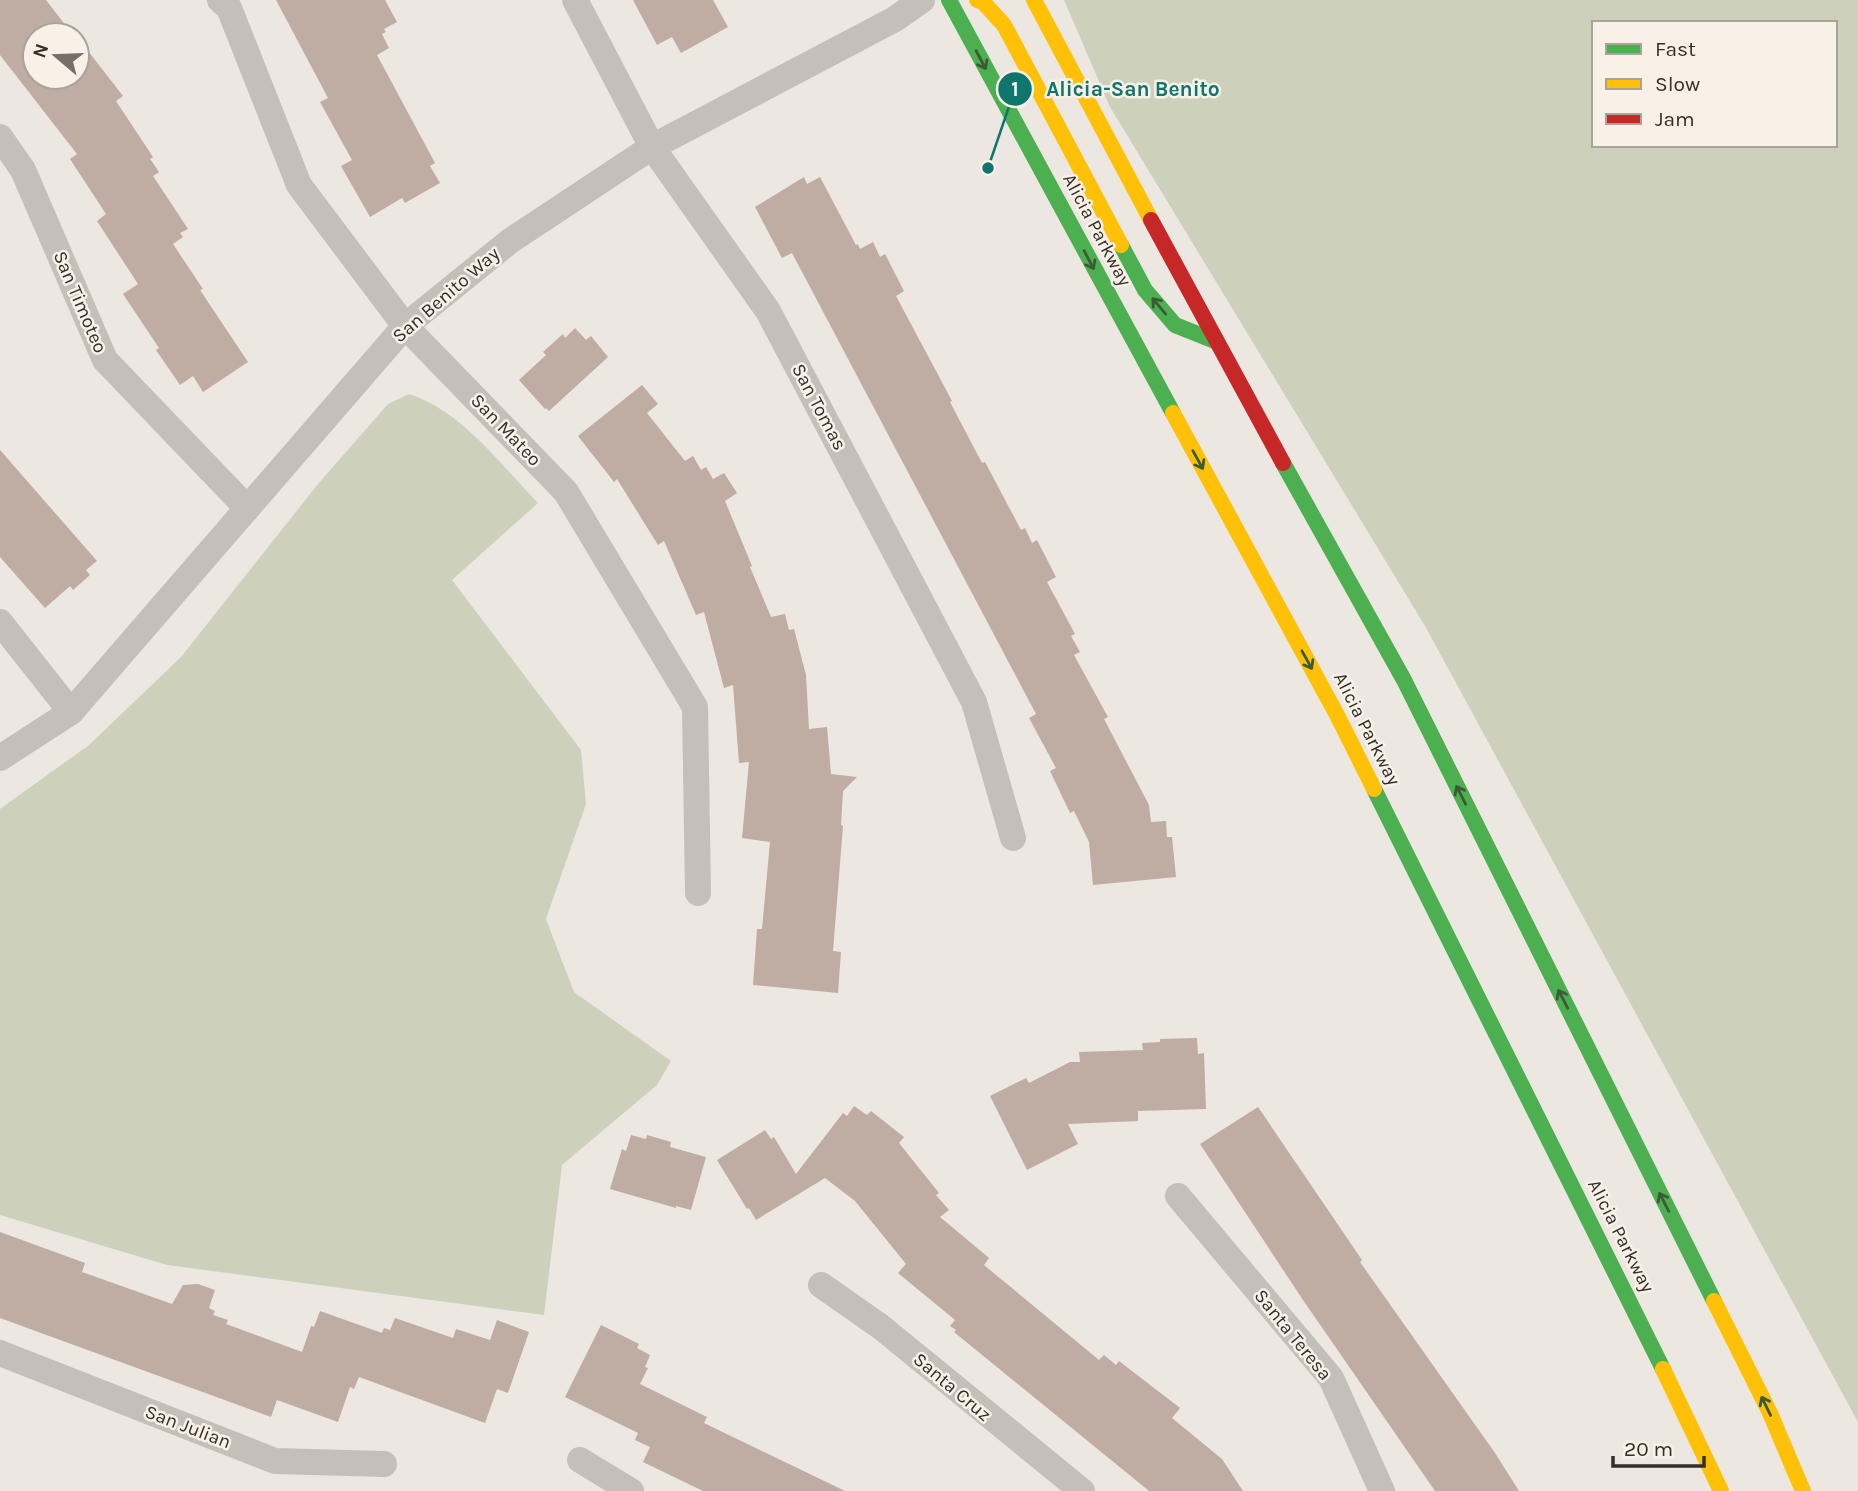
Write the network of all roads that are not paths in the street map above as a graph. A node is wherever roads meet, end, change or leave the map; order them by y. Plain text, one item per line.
1 (220, 0) edge
2 (575, 0) edge
3 (922, 0) edge
4 (948, 0) edge
5 (977, 0) edge
6 (1034, 0) edge
7 (0, 137) edge
8 (652, 147) junction
9 (405, 326) junction
10 (1215, 341) junction
11 (246, 507) junction
12 (0, 621) edge
13 (71, 712) junction
14 (0, 758) edge
15 (1013, 838) dead end
16 (698, 894) dead end
17 (1178, 1196) dead end
18 (821, 1285) dead end
19 (0, 1353) edge
20 (580, 1460) dead end
21 (384, 1464) dead end
22 (631, 1491) edge
23 (1082, 1491) edge
24 (1382, 1491) edge
25 (1721, 1491) edge
26 (1803, 1491) edge

1 - 9 street, San Mateo
2 - 8 street, San Tomas
3 - 8 street, San Benito Way
4 -> 25 main road, Alicia Parkway
10 -> 5 main road
6 - 10 main road
7 - 11 street, San Timoteo
8 - 9 street, San Benito Way
8 - 15 street, San Tomas
9 - 11 street, San Benito Way
9 - 16 street, San Mateo
26 -> 10 main road
11 - 13 street, San Benito Way
12 - 13 street
13 - 14 street, San Benito Way
17 - 24 street, Santa Teresa
18 - 23 street, Santa Cruz
19 - 21 street, San Julian
20 - 22 street

